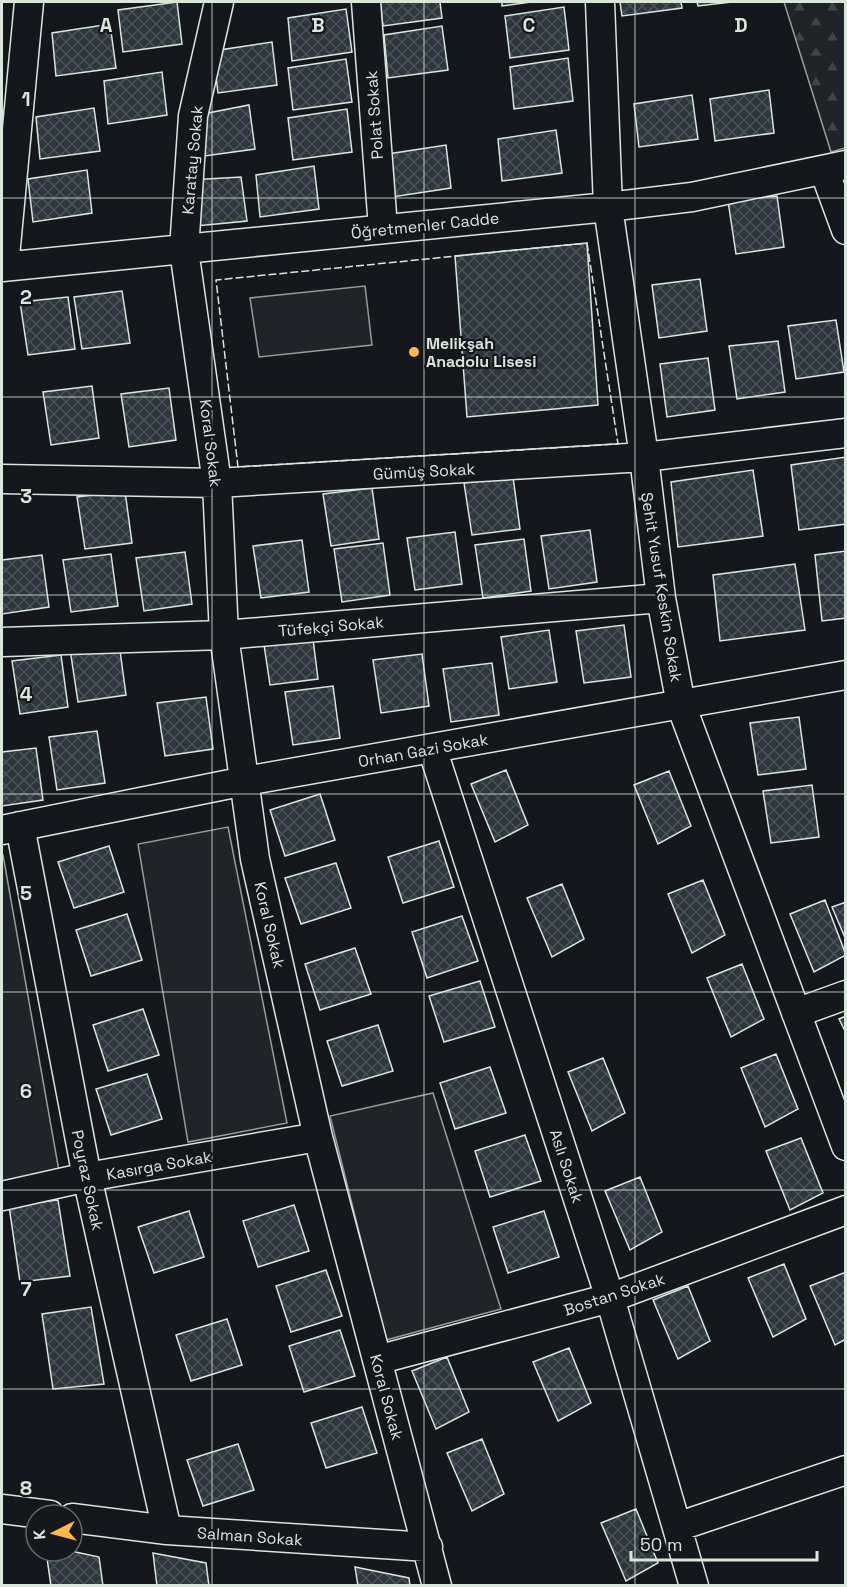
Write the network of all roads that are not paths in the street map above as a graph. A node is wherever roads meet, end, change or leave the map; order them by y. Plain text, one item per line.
1 (29, 2) edge
2 (219, 2) edge
3 (366, 2) edge
4 (600, 2) edge
5 (835, 168) edge
6 (608, 207) junction
7 (383, 228) junction
8 (846, 230) edge
9 (184, 250) junction
10 (3, 267) edge
11 (846, 433) edge
12 (644, 457) junction
13 (2, 479) edge
14 (217, 483) junction
15 (661, 598) junction
16 (224, 634) junction
17 (2, 642) edge
18 (846, 675) edge
19 (681, 705) junction
20 (432, 748) junction
21 (245, 781) junction
22 (11, 828) edge
23 (846, 995) edge
24 (796, 1013) junction
25 (318, 1137) junction
26 (846, 1146) edge
27 (87, 1177) junction
28 (2, 1196) edge
29 (846, 1210) edge
30 (610, 1298) junction
31 (377, 1360) junction
32 (846, 1470) edge
33 (2, 1509) edge
34 (24, 1512) edge
35 (84, 1520) edge
36 (677, 1527) junction
37 (167, 1530) junction
38 (428, 1547) junction
39 (437, 1586) edge
40 (694, 1586) edge

1 - 10 street
2 - 9 street, Karatay Sokak
3 - 7 street, Polat Sokak
4 - 6 street, Şehit Yusuf Keskin Sokak
5 - 6 street, Öğretmenler Cadde
5 - 8 street
6 - 7 street, Öğretmenler Cadde
6 - 12 street, Şehit Yusuf Keskin Sokak
7 - 9 street, Öğretmenler Cadde
9 - 10 street, Öğretmenler Cadde
9 - 14 street, Koral Sokak
11 - 12 street, Gümüş Sokak
12 - 14 street, Gümüş Sokak
12 - 15 street, Şehit Yusuf Keskin Sokak
13 - 14 street, Gümüş Sokak
14 - 16 street, Koral Sokak
15 - 16 street, Tüfekçi Sokak
15 - 19 street, Şehit Yusuf Keskin Sokak
16 - 17 street, Tüfekçi Sokak
16 - 21 street, Koral Sokak
18 - 19 street, Orhan Gazi Sokak
19 - 20 street, Orhan Gazi Sokak
19 - 24 street, Şehit Yusuf Keskin Sokak
20 - 21 street, Orhan Gazi Sokak
20 - 30 street, Aslı Sokak
21 - 22 street, Orhan Gazi Sokak
21 - 25 street, Koral Sokak
22 - 27 street, Poyraz Sokak
23 - 24 street
24 - 26 street, Şehit Yusuf Keskin Sokak
25 - 27 street, Kasırga Sokak
25 - 31 street, Koral Sokak
27 - 28 street, Kasırga Sokak
27 - 37 street, Poyraz Sokak
29 - 30 street, Bostan Sokak
30 - 31 street, Bostan Sokak
30 - 36 street, Aslı Sokak
31 - 38 street, Koral Sokak
32 - 36 street
33 - 34 street
35 - 37 street, Salman Sokak
36 - 40 street, Aslı Sokak
37 - 38 street, Salman Sokak
38 - 39 street, Koral Sokak

